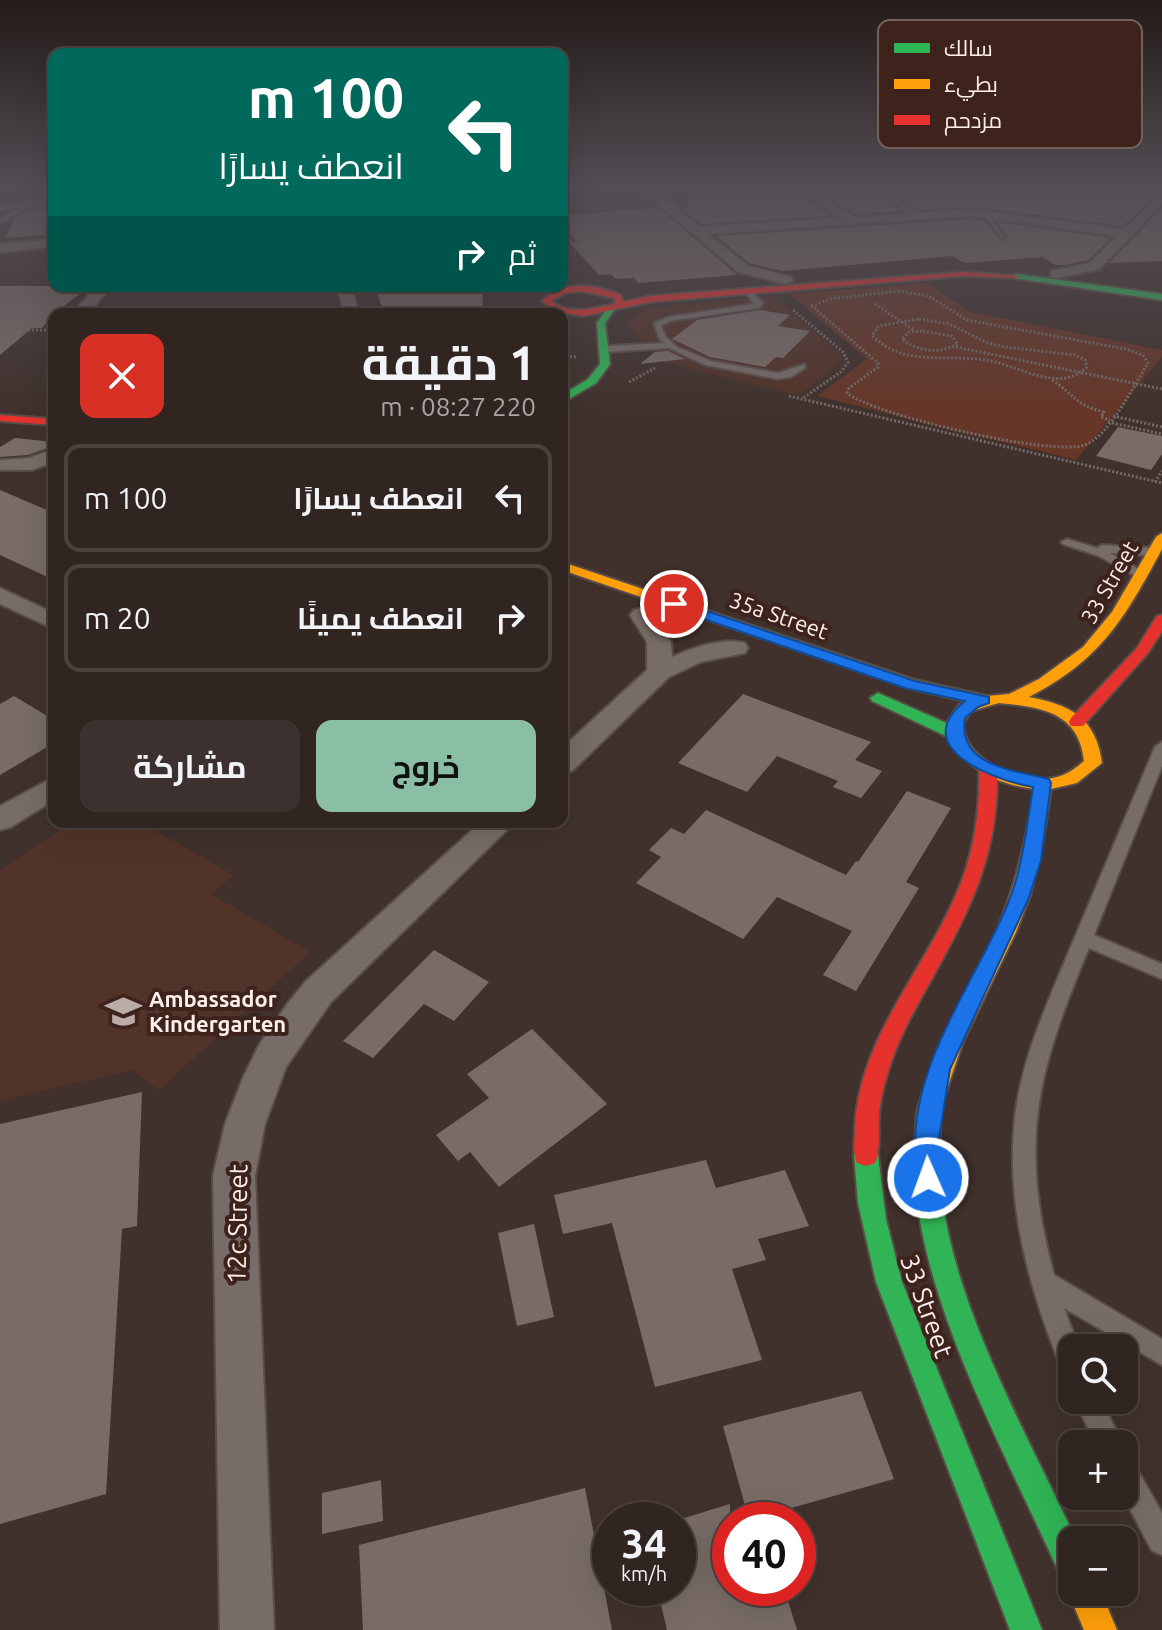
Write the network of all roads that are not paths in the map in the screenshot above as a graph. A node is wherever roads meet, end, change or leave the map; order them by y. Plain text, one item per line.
1 (728, 265) edge
2 (1094, 266) joint
3 (1056, 274) junction
4 (741, 281) junction
5 (1110, 282) junction
6 (568, 290) edge
7 (99, 292) edge
8 (552, 292) edge
9 (1162, 294) edge
10 (606, 298) junction
11 (85, 308) edge
12 (553, 308) edge
13 (568, 318) edge
14 (671, 345) junction
15 (607, 349) junction
16 (802, 366) dead end
17 (568, 396) edge
18 (0, 408) edge
19 (48, 410) edge
20 (0, 418) edge
21 (48, 422) edge
22 (48, 457) edge
23 (3, 465) dead end
24 (1067, 542) dead end
25 (1158, 544) edge
26 (1089, 547) junction
27 (568, 568) edge
28 (1140, 575) junction
29 (0, 595) edge
30 (635, 613) joint
31 (48, 619) edge
32 (1162, 619) edge
33 (669, 624) dead end
34 (696, 634) dead end
35 (742, 650) joint
36 (660, 672) junction
37 (860, 691) dead end
38 (1014, 698) junction
39 (983, 700) junction
40 (1077, 722) junction
41 (954, 733) junction
42 (1162, 747) edge
43 (568, 758) edge
44 (988, 770) junction
45 (1043, 783) junction
46 (48, 791) edge
47 (0, 820) edge
48 (481, 828) edge
49 (1084, 938) junction
50 (1162, 972) edge
51 (1044, 1283) junction
52 (1062, 1334) edge
53 (1162, 1353) edge
54 (1138, 1497) edge
55 (1058, 1534) edge
56 (1162, 1541) edge
57 (1090, 1606) edge
58 (247, 1630) edge
59 (1026, 1630) edge
60 (1101, 1630) edge

1 - 4 street
2 - 3 street
2 - 5 street
3 - 4 street
3 - 5 street
4 - 9 street
4 - 10 street
4 - 14 lane
5 - 9 street
6 - 10 street
7 - 11 street
8 - 12 street
10 - 13 street
10 - 15 street
14 - 15 lane
14 - 16 lane
15 - 17 street
18 - 19 street
20 - 21 street
22 - 23 street
24 - 26 lane
25 - 26 lane
25 - 28 street, 33 Street
26 - 28 lane
27 - 39 street, 35a Street
28 - 38 street, 33 Street
29 - 31 street
30 - 33 street
30 - 36 street
32 - 40 street
34 - 35 street, 35a Street
35 - 36 street
36 - 43 street
37 - 41 street
38 - 39 street
38 - 40 street
39 - 41 street
40 - 45 street
41 - 44 street
42 - 49 lane
44 - 45 street
44 - 59 street, 33 Street
45 - 55 street, 33 Street
46 - 47 street
48 - 58 street, 12c Street
49 - 50 lane
49 - 51 lane
51 - 52 lane
51 - 53 lane
54 - 56 lane
57 - 60 street

